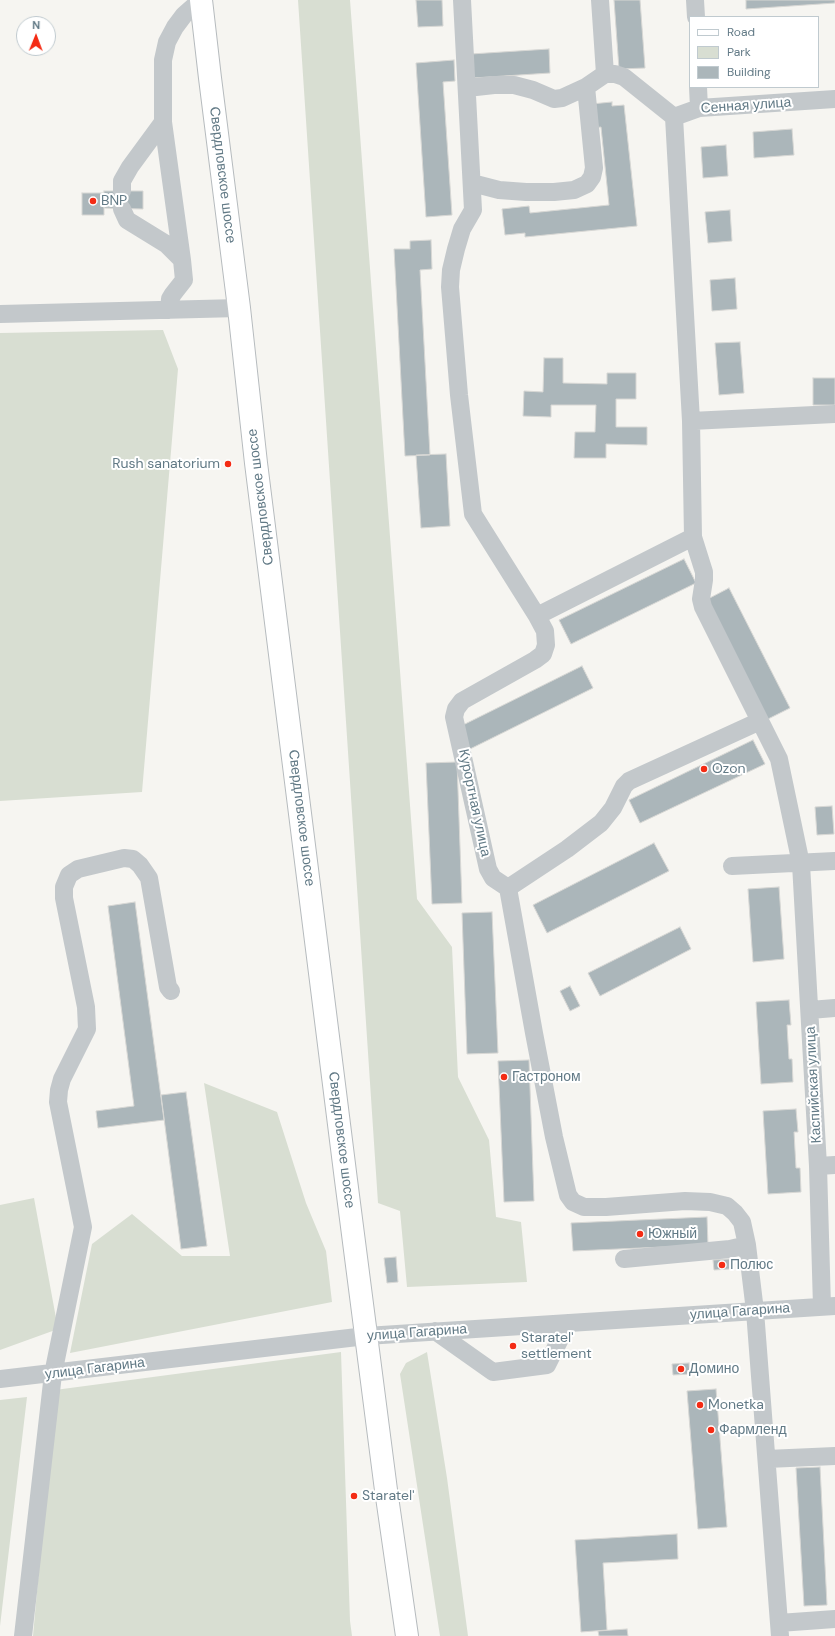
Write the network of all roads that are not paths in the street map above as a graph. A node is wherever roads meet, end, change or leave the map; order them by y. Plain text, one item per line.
1 (201, 0) edge
2 (462, 0) edge
3 (600, 0) edge
4 (695, 0) edge
5 (696, 16) edge
6 (605, 74) junction
7 (586, 87) junction
8 (466, 88) junction
9 (698, 88) edge
10 (835, 99) edge
11 (699, 108) junction
12 (674, 117) junction
13 (163, 122) junction
14 (472, 183) junction
15 (122, 191) dead end
16 (122, 209) dead end
17 (182, 260) junction
18 (240, 308) junction
19 (169, 310) junction
20 (0, 314) edge
21 (835, 414) edge
22 (691, 421) junction
23 (693, 537) junction
24 (537, 616) junction
25 (760, 721) junction
26 (835, 861) edge
27 (801, 864) junction
28 (732, 866) dead end
29 (508, 888) junction
30 (171, 991) dead end
31 (835, 1008) edge
32 (810, 1010) junction
33 (826, 1165) edge
34 (747, 1245) junction
35 (624, 1259) dead end
36 (829, 1307) edge
37 (755, 1311) junction
38 (568, 1323) junction
39 (435, 1331) junction
40 (366, 1336) junction
41 (53, 1374) junction
42 (0, 1379) edge
43 (835, 1456) edge
44 (767, 1459) junction
45 (835, 1619) edge
46 (780, 1630) edge
47 (23, 1636) edge
48 (407, 1636) edge

1 - 13 street
1 - 18 main road, Свердловское шоссе
2 - 8 street
3 - 6 street
4 - 5 street
6 - 7 street
6 - 12 street
7 - 8 street
7 - 14 street
8 - 14 street
9 - 11 street
10 - 11 street, Сенная улица
11 - 12 street, Сенная улица
12 - 22 street, Каспийская улица
13 - 15 street
13 - 17 street
14 - 24 street
16 - 17 street
17 - 19 street
18 - 19 street
18 - 40 main road, Свердловское шоссе
19 - 20 street
21 - 22 street
22 - 23 street, Каспийская улица
23 - 24 street
23 - 25 street, Каспийская улица
24 - 29 street, Курортная улица
25 - 27 street, Каспийская улица
25 - 29 street
26 - 27 street
27 - 28 street
27 - 32 street, Каспийская улица
29 - 34 street
30 - 41 street
31 - 32 street
32 - 33 street, Каспийская улица
33 - 36 street, Каспийская улица
34 - 35 street
34 - 37 street
36 - 37 street, улица Гагарина
37 - 38 street, улица Гагарина
37 - 44 street
38 - 39 street, улица Гагарина
38 - 39 street
39 - 40 street, улица Гагарина
40 - 41 street, улица Гагарина
40 - 48 main road, Свердловское шоссе
41 - 42 street, улица Гагарина
41 - 47 street
43 - 44 street
44 - 46 street
45 - 46 street

